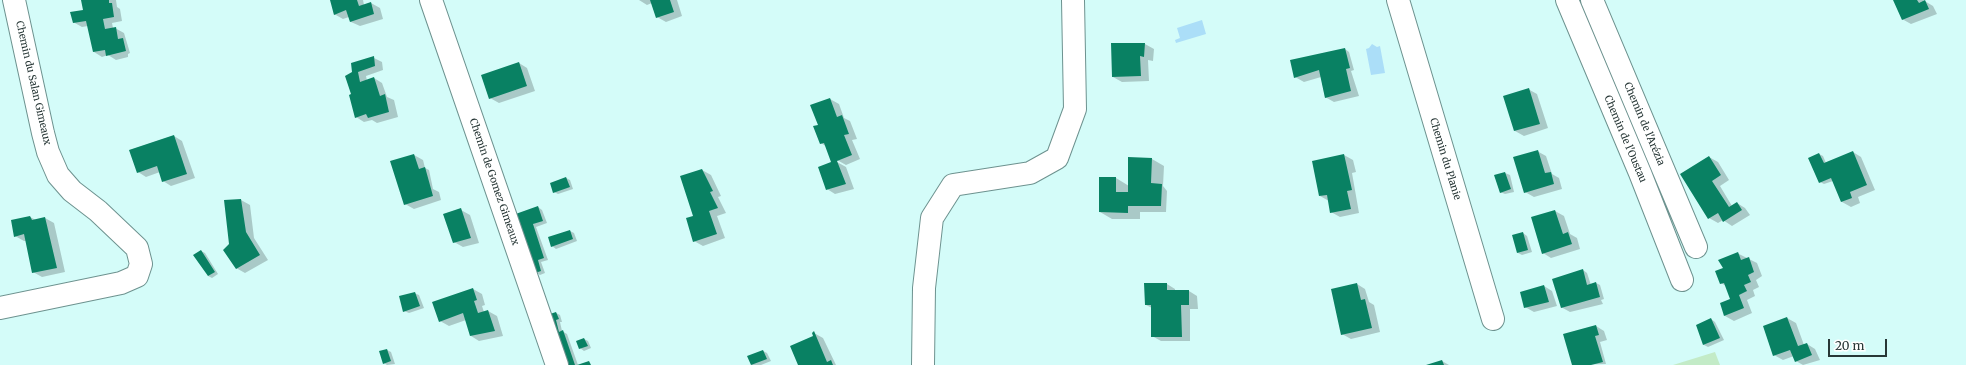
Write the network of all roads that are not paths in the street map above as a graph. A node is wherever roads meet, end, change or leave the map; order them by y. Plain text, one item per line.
1 (14, 0) edge
2 (432, 0) edge
3 (1073, 0) edge
4 (1398, 0) edge
5 (1567, 0) edge
6 (1592, 0) edge
7 (1696, 247) dead end
8 (1682, 280) dead end
9 (0, 308) edge
10 (1493, 319) dead end
11 (557, 365) edge
12 (923, 365) edge

1 - 9 street, Chemin du Salan Gimeaux
2 - 11 street, Chemin de Gomez Gimeaux
3 - 12 street
4 - 10 street, Chemin du Planie
5 - 8 street, Chemin de l'Oustau
6 - 7 street, Chemin de l'Arézia

